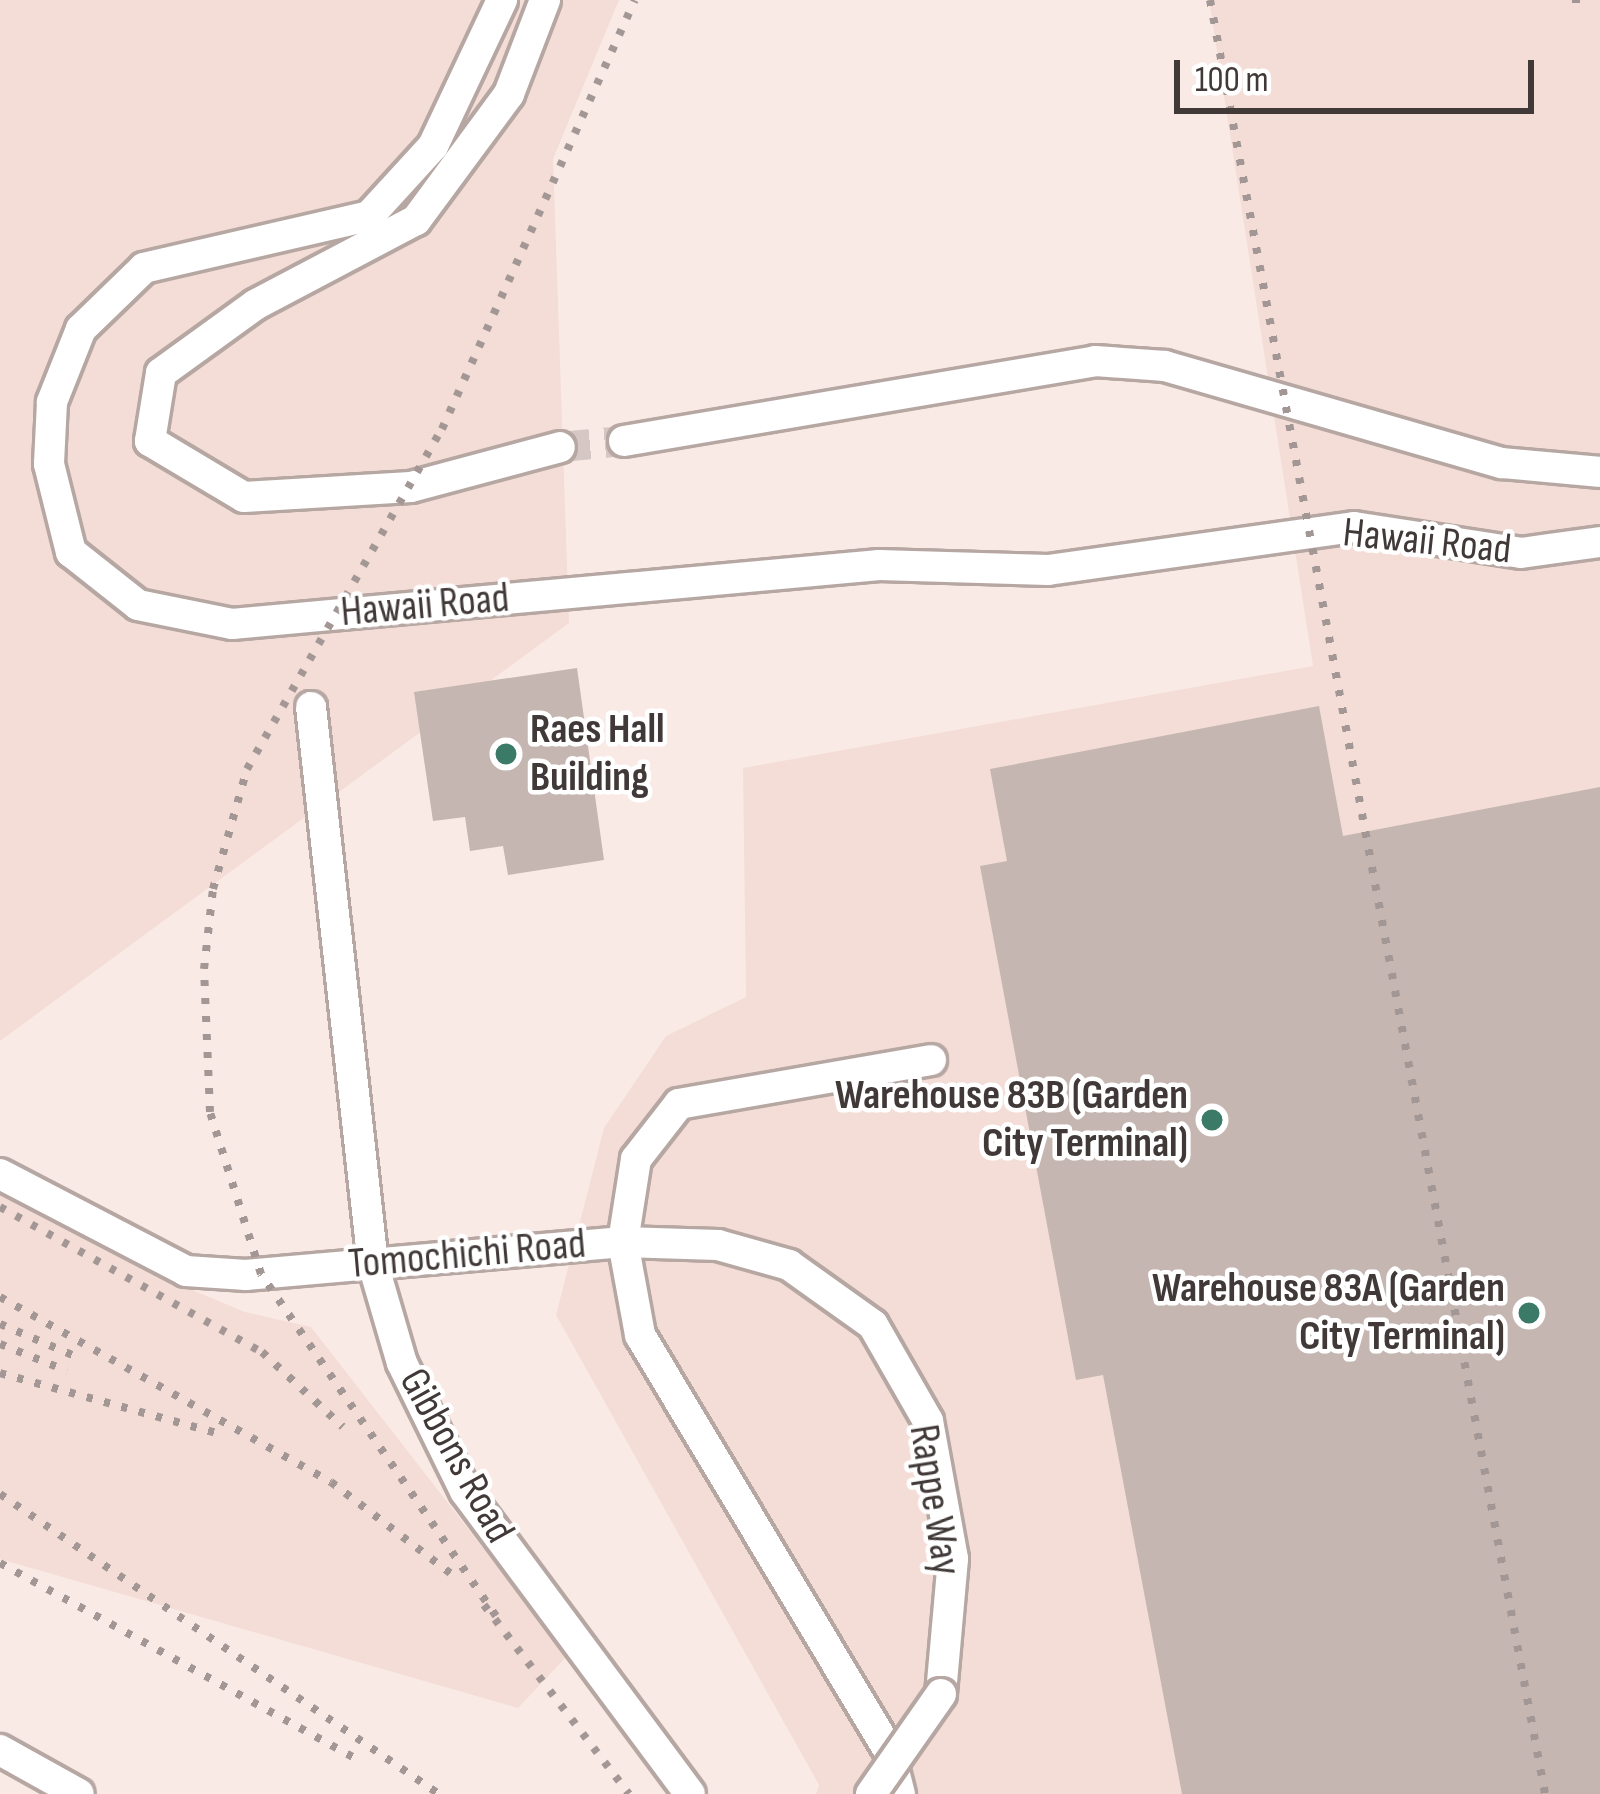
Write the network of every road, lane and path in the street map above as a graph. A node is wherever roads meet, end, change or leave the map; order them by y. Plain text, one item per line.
1 (502, 0) edge
2 (545, 0) edge
3 (624, 441) tunnel mouth
4 (560, 447) tunnel mouth
5 (1600, 472) edge
6 (1600, 542) edge
7 (311, 707) dead end
8 (931, 1060) dead end
9 (0, 1174) edge
10 (622, 1242) junction
11 (373, 1264) junction
12 (0, 1750) edge
13 (79, 1794) edge
14 (690, 1794) edge
15 (872, 1794) edge
16 (900, 1794) edge

1 - 6 street, Hawaii Road
2 - 4 street
3 - 5 street, Hawaii Road
7 - 11 street, Gibbons Road
8 - 10 street
9 - 11 street, Tomochichi Road
10 - 11 street, Tomochichi Road
10 - 15 street, Rappe Way, bridge
10 - 16 street, Tomochichi Road
11 - 14 street, Gibbons Road
12 - 13 street

